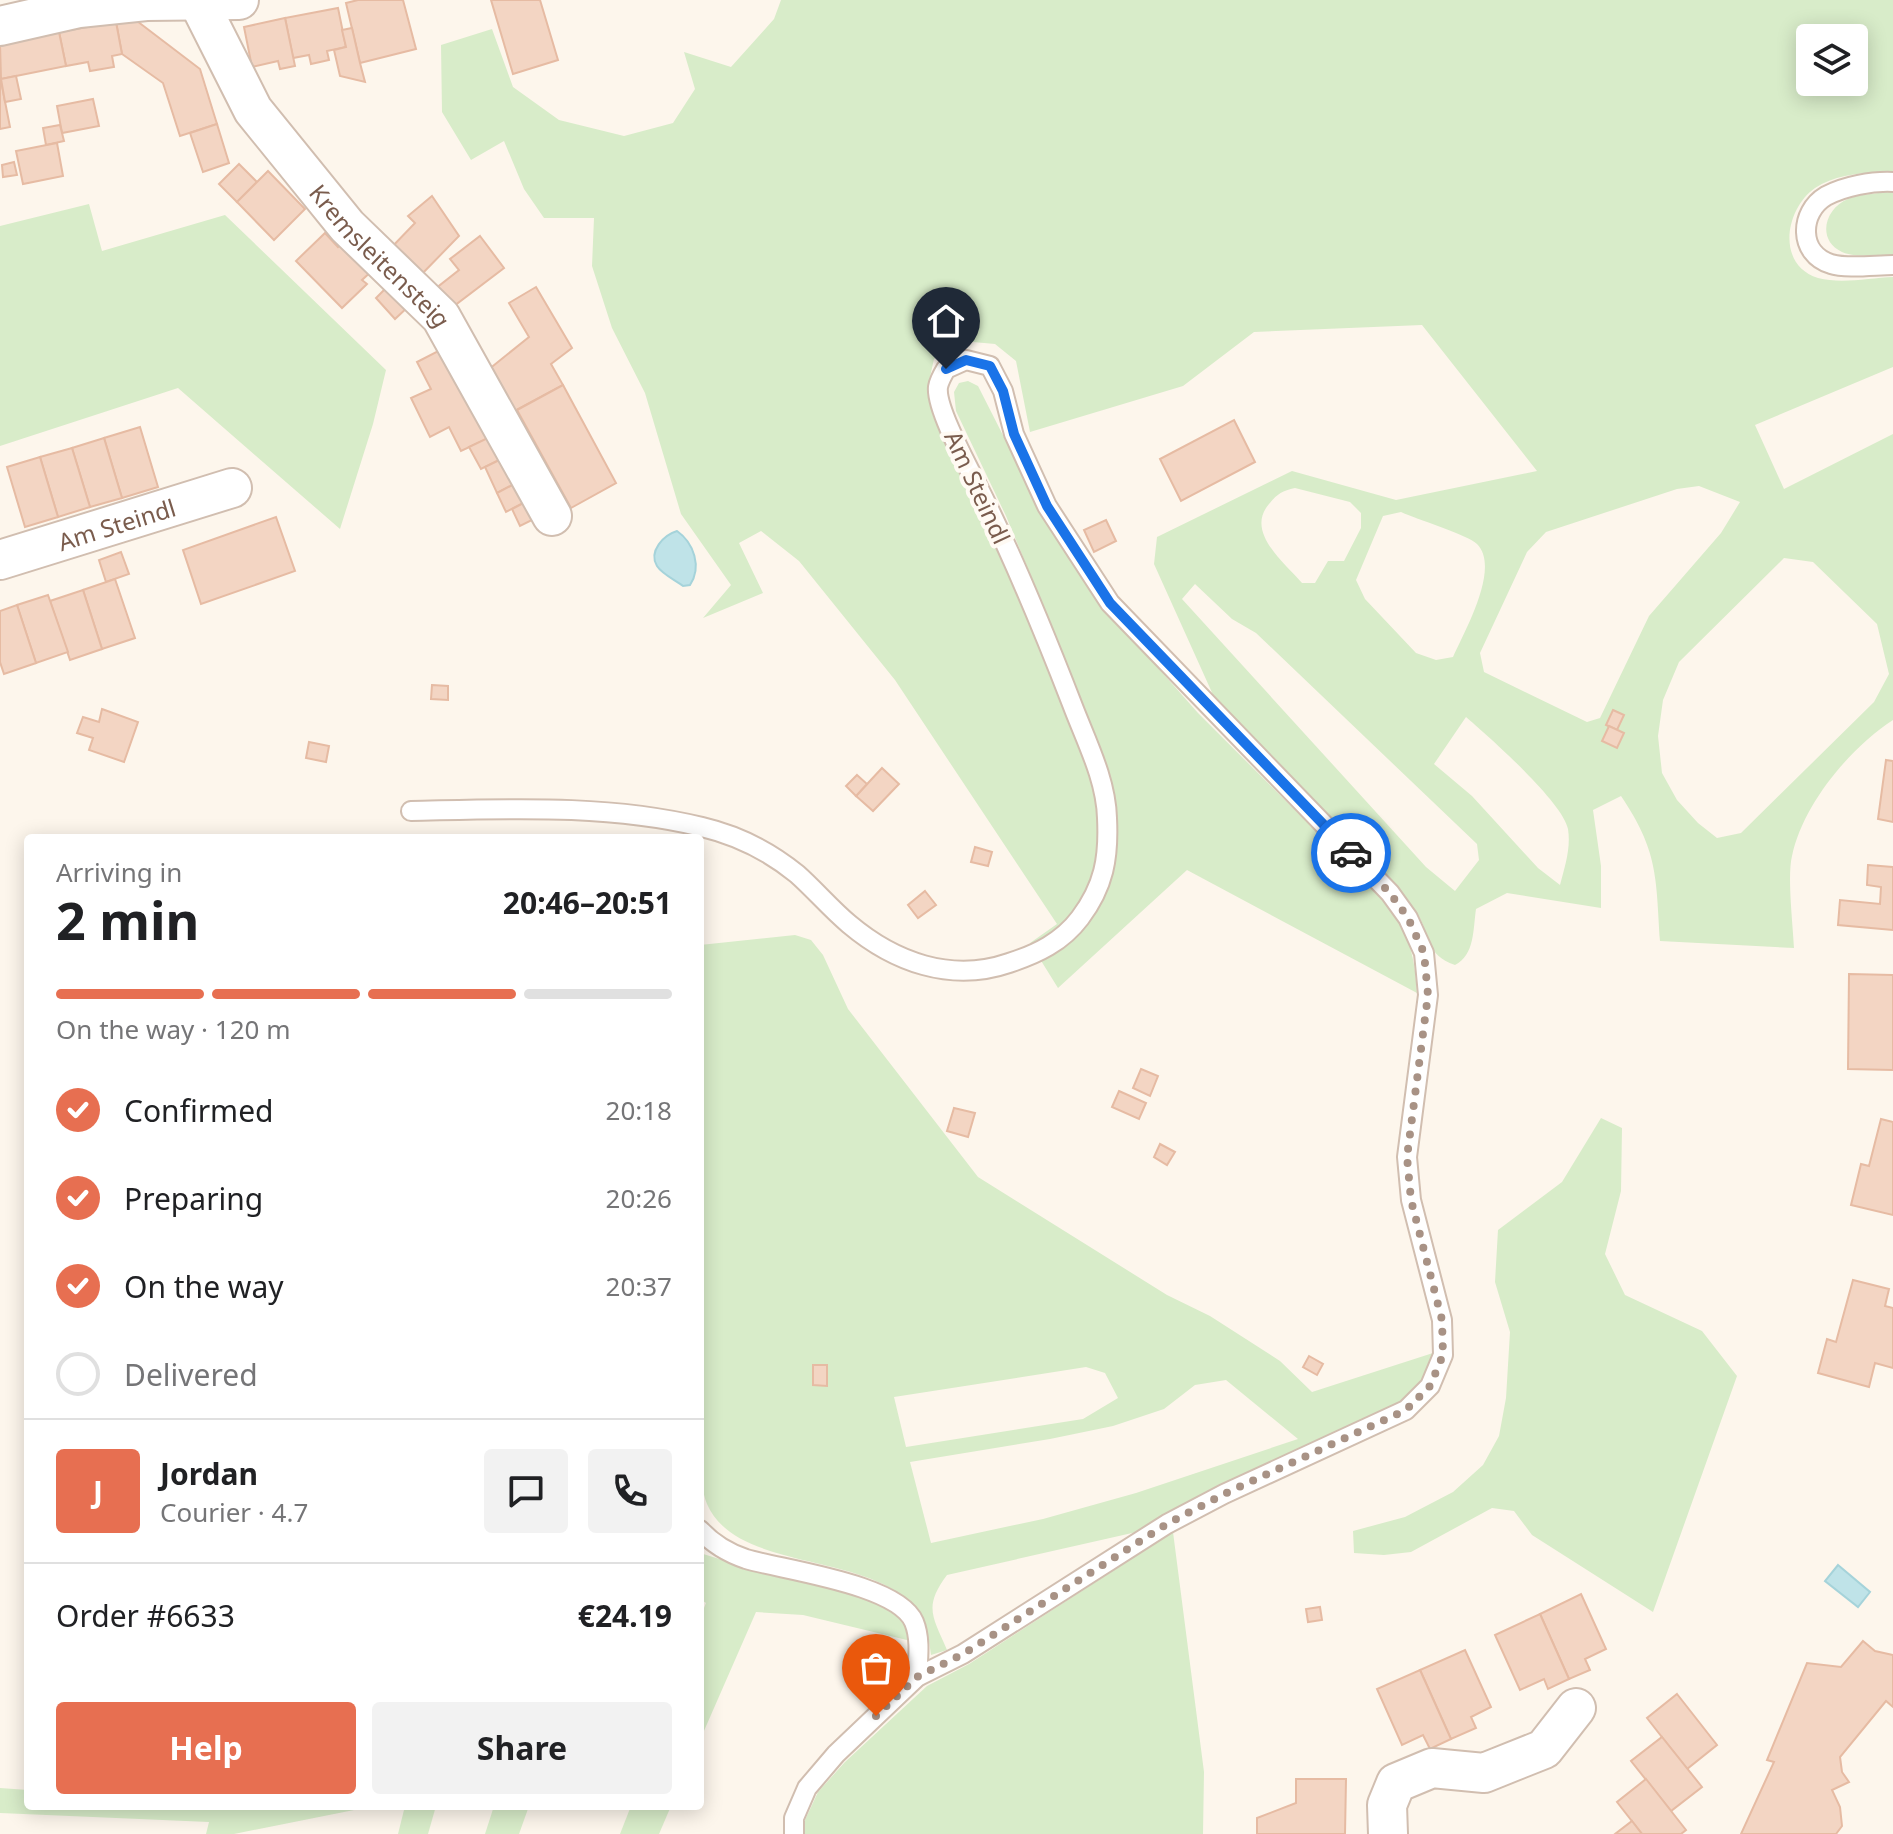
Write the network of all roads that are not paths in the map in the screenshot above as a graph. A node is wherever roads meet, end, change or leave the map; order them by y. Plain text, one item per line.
1 (239, 0) edge
2 (198, 1) edge
3 (0, 26) edge
4 (1893, 182) edge
5 (1893, 265) edge
6 (232, 488) dead end
7 (552, 516) dead end
8 (0, 560) edge
9 (411, 811) dead end
10 (704, 1534) edge
11 (917, 1677) junction
12 (1576, 1708) dead end
13 (794, 1834) edge
14 (1388, 1834) edge

1 - 2 street
2 - 3 street
2 - 7 street, Kremsleitensteig
4 - 5 lane
6 - 8 street, Am Steindl
9 - 11 lane, Am Steindl
10 - 11 lane
11 - 13 lane, Am Steindl
12 - 14 street

